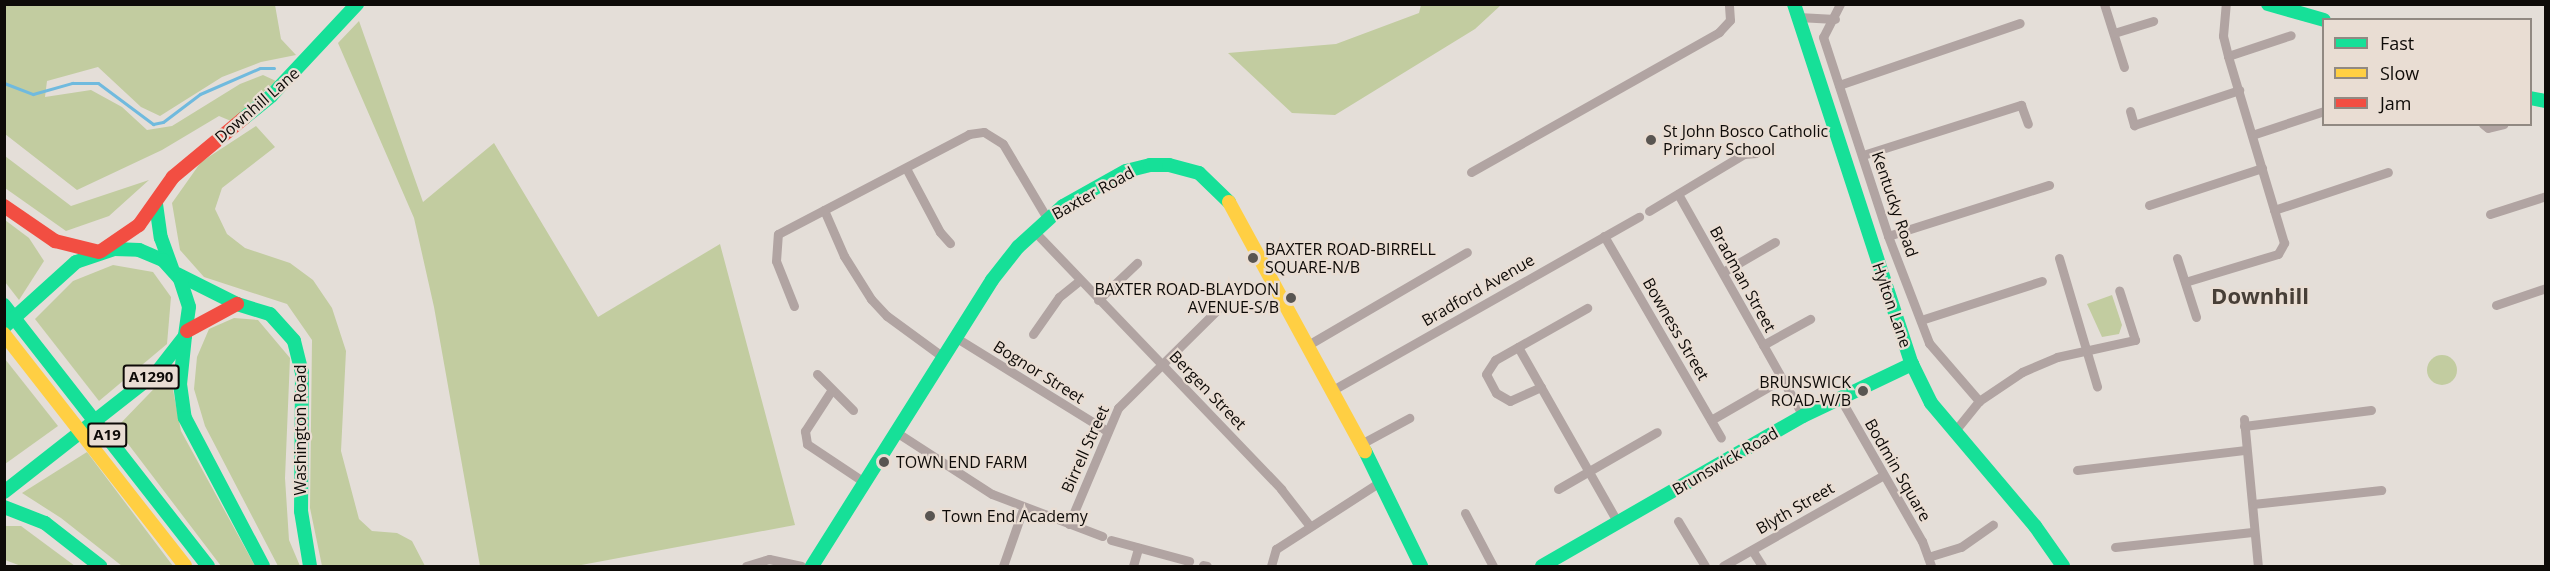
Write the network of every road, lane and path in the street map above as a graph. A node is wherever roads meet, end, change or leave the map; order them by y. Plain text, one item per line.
1 (357, 4) edge
2 (1729, 4) edge
3 (1840, 4) edge
4 (2104, 4) edge
5 (2226, 4) edge
6 (2268, 4) edge
7 (1796, 11) edge
8 (1835, 19) junction
9 (2322, 19) edge
10 (2154, 21) dead end
11 (2019, 23) dead end
12 (2114, 33) junction
13 (2291, 35) dead end
14 (2228, 56) junction
15 (2124, 67) dead end
16 (1839, 86) junction
17 (2239, 90) junction
18 (2130, 111) dead end
19 (2322, 112) edge
20 (2028, 124) dead end
21 (2252, 135) junction
22 (1756, 153) dead end
23 (1863, 155) junction
24 (2262, 168) junction
25 (908, 170) junction
26 (1471, 172) dead end
27 (2388, 172) dead end
28 (2049, 185) dead end
29 (1678, 194) junction
30 (2546, 196) edge
31 (156, 204) junction
32 (2149, 205) dead end
33 (4, 206) edge
34 (824, 210) junction
35 (2274, 210) junction
36 (1649, 211) dead end
37 (2490, 214) dead end
38 (1640, 217) dead end
39 (1047, 218) junction
40 (1033, 230) junction
41 (1604, 236) junction
42 (1888, 236) junction
43 (1775, 242) dead end
44 (950, 243) dead end
45 (100, 251) junction
46 (1467, 252) dead end
47 (2059, 258) dead end
48 (2177, 258) dead end
49 (1137, 263) dead end
50 (1723, 272) junction
51 (176, 273) junction
52 (1079, 281) junction
53 (2042, 281) dead end
54 (2185, 282) junction
55 (2546, 288) edge
56 (2119, 290) dead end
57 (1098, 300) junction
58 (237, 304) junction
59 (4, 305) edge
60 (2496, 305) dead end
61 (794, 306) dead end
62 (1587, 308) dead end
63 (1216, 310) dead end
64 (2196, 317) dead end
65 (1810, 319) dead end
66 (1921, 320) junction
67 (4, 327) edge
68 (4, 334) edge
69 (186, 334) junction
70 (1033, 334) dead end
71 (956, 337) junction
72 (1308, 345) junction
73 (1763, 345) junction
74 (1518, 347) junction
75 (2088, 349) junction
76 (943, 357) junction
77 (1160, 363) junction
78 (1912, 364) junction
79 (817, 374) dead end
80 (1782, 379) junction
81 (1541, 387) junction
82 (2097, 387) dead end
83 (1331, 390) junction
84 (831, 391) junction
85 (1840, 398) junction
86 (1979, 401) junction
87 (853, 410) dead end
88 (2371, 410) dead end
89 (1803, 416) junction
90 (1409, 418) dead end
91 (1711, 420) junction
92 (1107, 431) junction
93 (896, 432) junction
94 (1657, 432) dead end
95 (1954, 432) junction
96 (1721, 438) dead end
97 (1362, 444) junction
98 (2244, 450) junction
99 (2077, 470) dead end
100 (1589, 472) junction
101 (1882, 476) junction
102 (864, 482) junction
103 (1380, 482) junction
104 (1558, 489) dead end
105 (2381, 490) dead end
106 (4, 492) edge
107 (2253, 504) junction
108 (4, 507) edge
109 (1023, 508) junction
110 (1465, 513) dead end
111 (1678, 521) dead end
112 (1618, 523) junction
113 (1069, 524) junction
114 (1309, 525) junction
115 (1993, 525) dead end
116 (2252, 532) junction
117 (2115, 547) dead end
118 (1138, 548) junction
119 (1752, 550) junction
120 (309, 561) edge
121 (1189, 561) dead end
122 (1930, 562) edge
123 (1550, 564) edge
124 (100, 567) edge
125 (185, 567) edge
126 (208, 567) edge
127 (263, 567) edge
128 (746, 567) edge
129 (801, 567) edge
130 (812, 567) edge
131 (1003, 567) edge
132 (1133, 567) edge
133 (1271, 567) edge
134 (1420, 567) edge
135 (1492, 567) edge
136 (1705, 567) edge
137 (1723, 567) edge
138 (1762, 567) edge
139 (2064, 567) edge
140 (2258, 567) edge

1 - 31 main road, Downhill Lane
2 - 26 street
3 - 8 street, Kentucky Road
4 - 12 street
5 - 14 street
6 - 9 main road
7 - 8 street
7 - 78 main road, Hylton Lane
8 - 16 street, Kentucky Road
10 - 12 street
11 - 16 street
12 - 15 street
13 - 14 street
14 - 17 street
16 - 23 street, Kentucky Road
17 - 18 street
17 - 21 street
19 - 21 street
20 - 23 street
21 - 24 street
22 - 29 street
23 - 42 street, Kentucky Road
24 - 32 street
24 - 35 street
25 - 34 street
25 - 39 street
25 - 44 street
27 - 35 street
28 - 42 street
29 - 36 street
29 - 50 street, Bradman Street
30 - 37 street
31 - 45 main road, Downhill Lane
31 - 51 main road
33 - 45 main road
34 - 61 street
34 - 76 street
35 - 54 street
38 - 41 street, Bradford Avenue
39 - 40 main road, Baxter Road
39 - 72 main road, Baxter Road
40 - 52 street, Bergen Street
40 - 71 main road, Baxter Road
41 - 83 street, Bradford Avenue
41 - 91 street, Bowness Street
42 - 66 street, Kentucky Road
43 - 50 street
45 - 51 main road, Washington Road
45 - 67 main road, Downhill Lane
46 - 72 street
47 - 75 street
48 - 54 street
49 - 57 street
50 - 73 street, Bradman Street
51 - 58 main road, Washington Road
51 - 69 main road
52 - 57 street, Bergen Street
52 - 70 street
53 - 66 street
54 - 64 street
55 - 60 street
56 - 75 street
57 - 77 street, Bergen Street
58 - 69 main road
58 - 120 main road, Washington Road
59 - 126 main road, A19
62 - 74 street
63 - 77 street, Birrell Street
65 - 73 street
66 - 86 street, Kentucky Road
68 - 125 main road, A19
69 - 106 main road, A1290
69 - 127 main road
71 - 76 main road, Baxter Road
71 - 92 street, Bognor Street
72 - 83 main road, Baxter Road
73 - 80 street, Bradman Street
74 - 81 street
74 - 81 street
75 - 82 street
75 - 86 street
76 - 93 main road, Baxter Road
77 - 92 street, Birrell Street
77 - 114 street, Bergen Street
78 - 85 main road, Brunswick Road
78 - 95 main road, Hylton Lane
79 - 84 street
80 - 89 street, Bradman Street
80 - 91 street
81 - 100 street
83 - 97 main road, Baxter Road
84 - 87 street
84 - 102 street
85 - 89 main road, Brunswick Road
85 - 101 street, Bodmin Square
86 - 95 street
88 - 98 street
89 - 112 main road, Brunswick Road
90 - 97 street
91 - 96 street, Bowness Street
92 - 113 street, Birrell Street
93 - 102 main road, Baxter Road
93 - 109 street
94 - 100 street
95 - 139 main road, Hylton Lane
97 - 103 main road, Baxter Road
98 - 99 street
98 - 107 street
100 - 104 street
100 - 112 street
101 - 119 street, Blyth Street
101 - 122 street, Bodmin Square
102 - 130 main road, Baxter Road
103 - 114 street
103 - 134 main road, Baxter Road
105 - 107 street
107 - 116 street
108 - 124 main road
109 - 113 street
109 - 131 street
110 - 135 street
111 - 136 street
112 - 123 main road, Brunswick Road
113 - 118 street
114 - 133 street
115 - 122 street, Bodmin Square
116 - 117 street
116 - 140 street
118 - 121 street
118 - 132 street
119 - 137 street, Blyth Street
119 - 138 street
128 - 129 street

